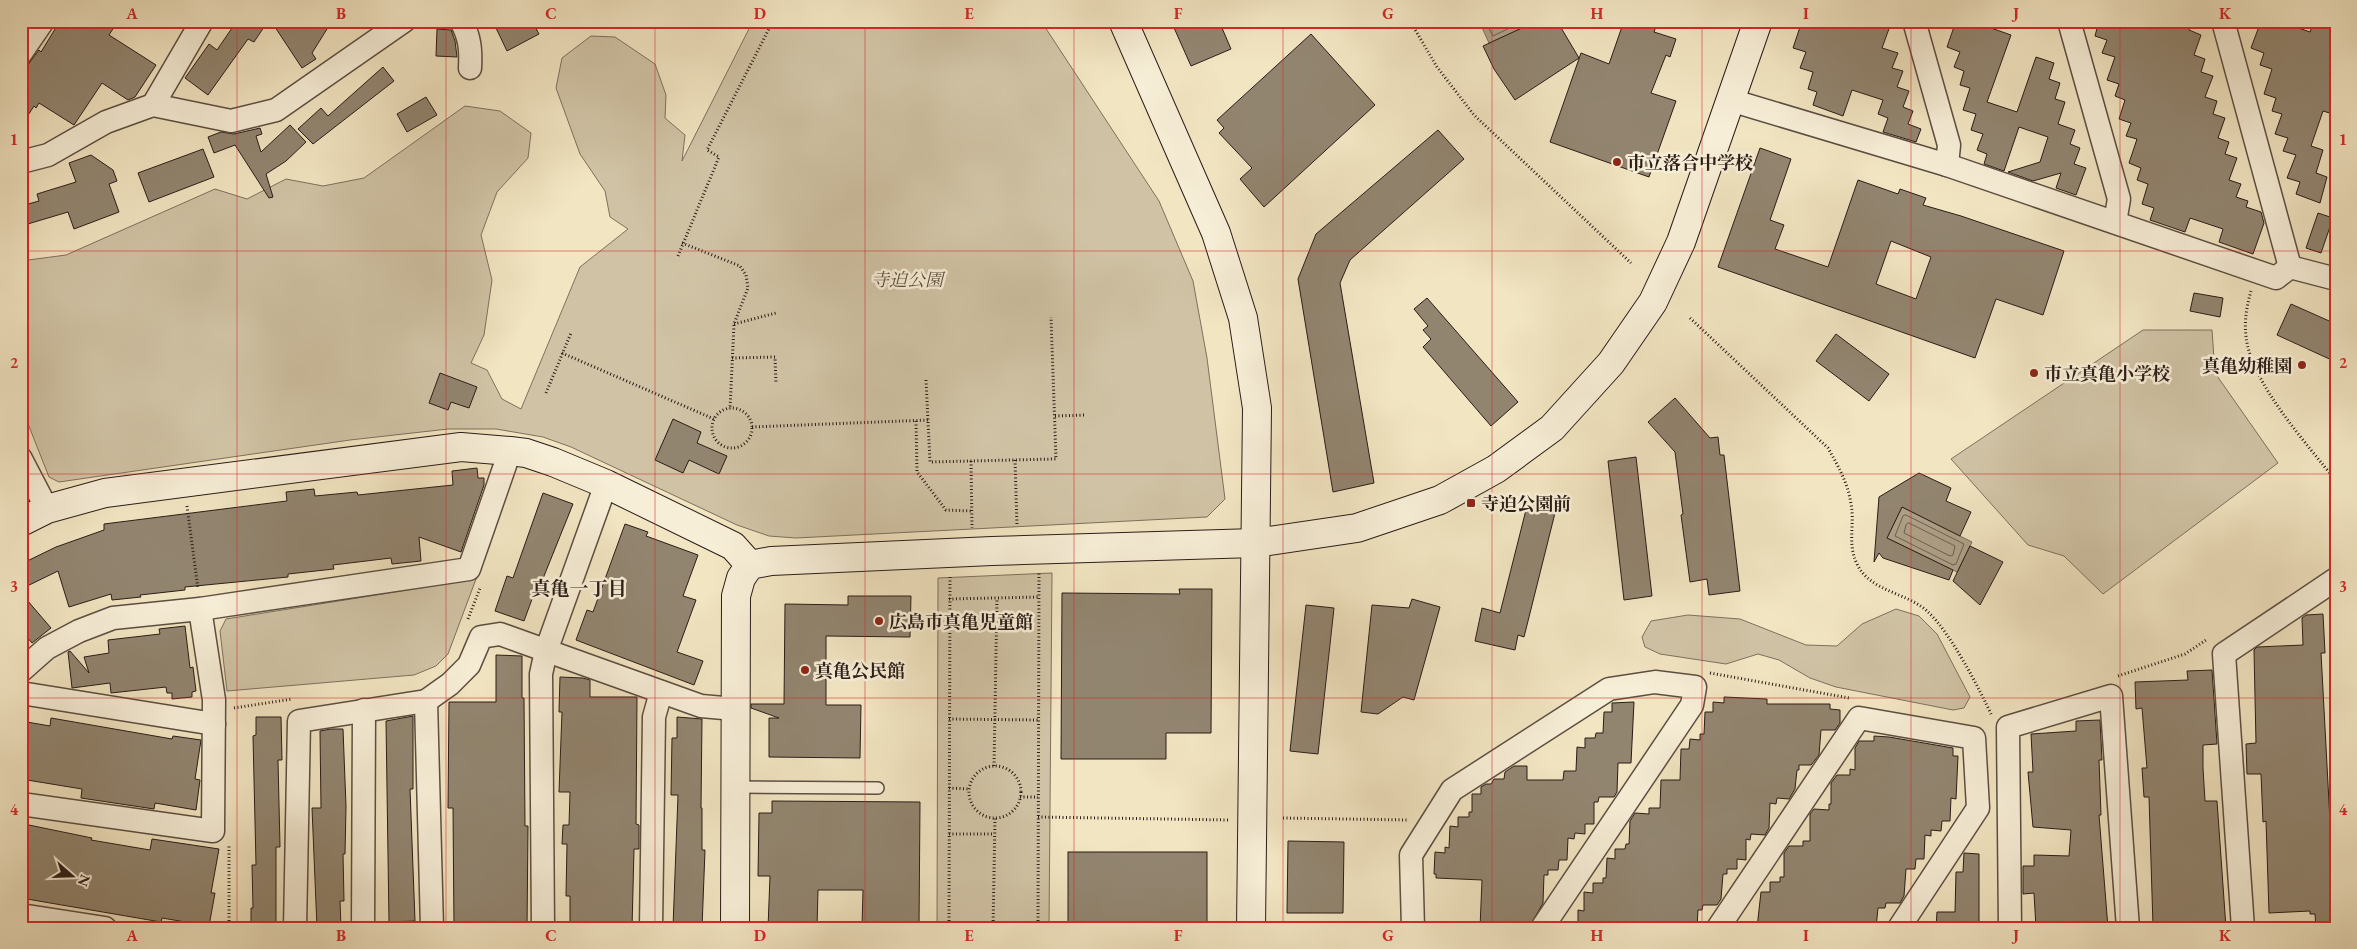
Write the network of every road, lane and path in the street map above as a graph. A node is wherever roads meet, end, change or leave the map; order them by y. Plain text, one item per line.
1 (43, 21) edge
2 (404, 21) edge
3 (461, 21) edge
4 (773, 21) edge
5 (1123, 21) edge
6 (1410, 21) edge
7 (1758, 21) edge
8 (1914, 21) edge
9 (2069, 21) edge
10 (2223, 21) edge
11 (191, 25) edge
12 (21, 53) edge
13 (470, 68) dead end
14 (1730, 100) junction
15 (153, 105) junction
16 (21, 162) edge
17 (1947, 165) junction
18 (2115, 222) junction
19 (682, 243) junction
20 (678, 256) dead end
21 (1631, 263) dead end
22 (2290, 266) junction
23 (2258, 271) junction
24 (2336, 279) edge
25 (776, 314) dead end
26 (1051, 317) dead end
27 (1690, 318) dead end
28 (734, 324) junction
29 (572, 333) dead end
30 (562, 353) junction
31 (732, 358) junction
32 (926, 380) dead end
33 (776, 384) dead end
34 (546, 393) dead end
35 (730, 409) junction
36 (1085, 415) dead end
37 (1055, 416) junction
38 (714, 419) junction
39 (928, 420) junction
40 (916, 421) junction
41 (752, 427) junction
42 (510, 451) junction
43 (21, 459) edge
44 (1015, 460) junction
45 (971, 461) junction
46 (2336, 481) edge
47 (606, 484) junction
48 (186, 498) dead end
49 (47, 509) junction
50 (972, 511) junction
51 (21, 522) edge
52 (1017, 530) dead end
53 (972, 532) dead end
54 (1255, 543) junction
55 (750, 565) junction
56 (1039, 574) dead end
57 (950, 577) dead end
58 (2335, 586) edge
59 (1039, 597) junction
60 (998, 598) junction
61 (949, 599) junction
62 (200, 609) junction
63 (2209, 638) dead end
64 (546, 650) junction
65 (21, 671) edge
66 (1702, 671) dead end
67 (2112, 677) dead end
68 (661, 692) junction
69 (21, 693) edge
70 (1855, 699) dead end
71 (426, 701) junction
72 (735, 709) junction
73 (364, 710) junction
74 (2001, 712) dead end
75 (1992, 715) junction
76 (1984, 716) dead end
77 (949, 719) junction
78 (994, 720) junction
79 (1039, 720) junction
80 (214, 724) junction
81 (994, 766) junction
82 (735, 787) junction
83 (878, 788) dead end
84 (949, 788) junction
85 (969, 789) junction
86 (1020, 797) junction
87 (1038, 797) junction
88 (21, 804) edge
89 (1413, 813) dead end
90 (1038, 817) junction
91 (995, 818) junction
92 (1283, 818) dead end
93 (1231, 820) dead end
94 (1409, 820) junction
95 (1404, 828) dead end
96 (949, 834) junction
97 (994, 834) junction
98 (21, 915) edge
99 (993, 926) edge
100 (1038, 926) edge
101 (105, 928) edge
102 (295, 928) edge
103 (363, 928) edge
104 (432, 928) edge
105 (543, 928) edge
106 (651, 928) edge
107 (735, 928) edge
108 (949, 928) edge
109 (1251, 928) edge
110 (1414, 928) edge
111 (1542, 928) edge
112 (1718, 928) edge
113 (1899, 928) edge
114 (2010, 928) edge
115 (2128, 928) edge
116 (2243, 928) edge

1 - 12 street
2 - 15 street
3 - 13 street
4 - 19 path
5 - 54 street
6 - 21 path
7 - 14 street
8 - 17 street
9 - 18 street
10 - 22 street
11 - 15 street
14 - 17 street
14 - 54 street
15 - 16 street
17 - 18 street
18 - 23 street
19 - 20 path
19 - 28 path
22 - 23 street
22 - 24 street
23 - 46 path
25 - 28 path
26 - 37 path
27 - 75 path
28 - 31 path
29 - 30 path
30 - 34 path
30 - 38 path
31 - 33 path
31 - 35 path
32 - 39 path
35 - 38 path
35 - 41 path
36 - 37 path
37 - 44 path
38 - 41 path
39 - 40 path
39 - 45 path
40 - 41 path
40 - 50 path
42 - 47 street
42 - 49 street
42 - 62 street
43 - 49 street
44 - 45 path
44 - 52 path
45 - 50 path
47 - 55 street
47 - 64 street
48 - 62 path
49 - 51 street
50 - 53 path
54 - 55 street
54 - 109 street
55 - 72 street
56 - 59 path
57 - 61 path
58 - 116 street
59 - 60 path
59 - 79 path
60 - 61 path
60 - 78 path
61 - 77 path
62 - 65 street
62 - 80 street
63 - 67 path
64 - 68 street
64 - 71 street
64 - 105 street
66 - 70 path
68 - 72 street
68 - 106 street
69 - 80 street
71 - 73 street
71 - 104 street
72 - 82 street
73 - 102 street
73 - 103 street
74 - 75 path
75 - 76 path
77 - 78 path
77 - 84 path
78 - 79 path
78 - 81 path
79 - 87 path
80 - 88 street
81 - 85 path
81 - 86 path
82 - 83 lane
82 - 107 street
84 - 85 path
84 - 96 path
85 - 91 path
86 - 87 path
86 - 91 path
87 - 90 path
89 - 94 path
90 - 93 path
90 - 100 path
91 - 97 path
92 - 94 path
94 - 95 path
96 - 97 path
96 - 108 path
97 - 99 path
98 - 101 street
99 - 100 path
110 - 111 street
112 - 113 street
114 - 115 street

